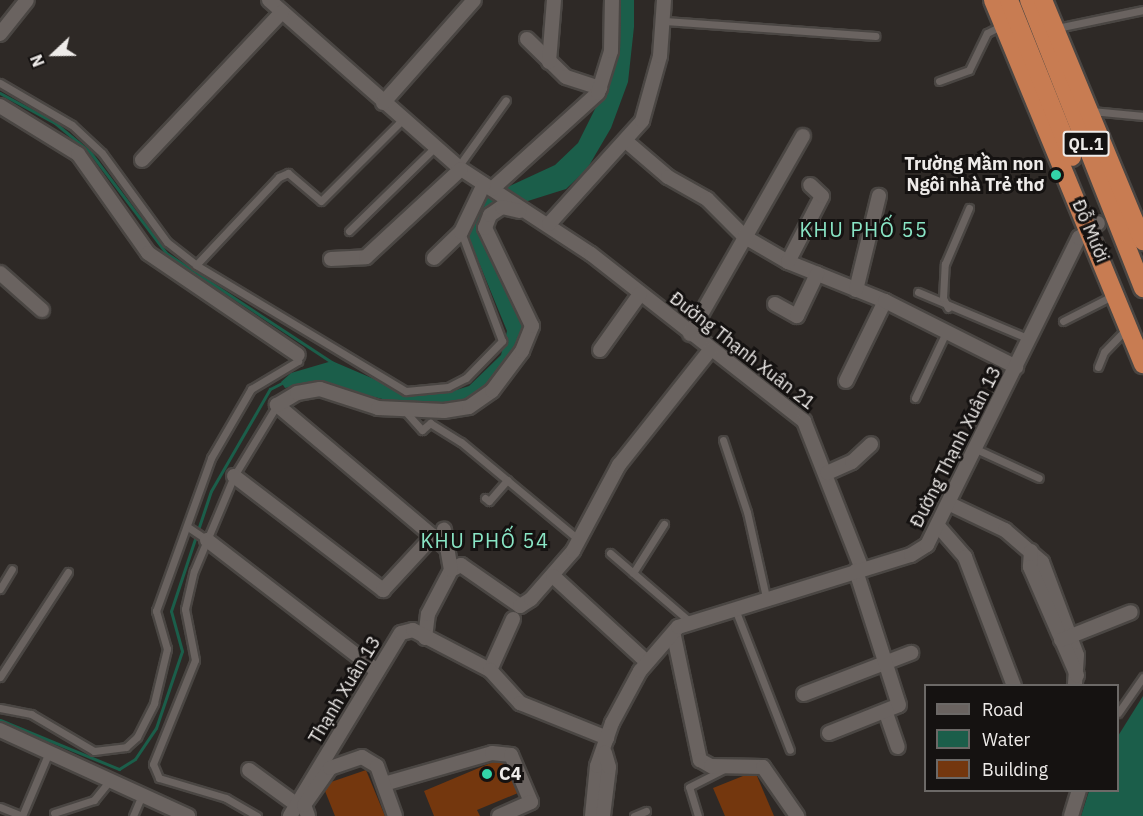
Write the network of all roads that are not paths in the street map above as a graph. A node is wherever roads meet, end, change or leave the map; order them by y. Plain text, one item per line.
1 (27, 0) edge
2 (269, 0) edge
3 (474, 0) edge
4 (554, 0) edge
5 (612, 0) edge
6 (664, 0) edge
7 (993, 0) edge
8 (1009, 0) edge
9 (1029, 0) edge
10 (1043, 0) edge
11 (1143, 10) edge
12 (282, 12) junction
13 (665, 21) junction
14 (1003, 25) junction
15 (1048, 31) junction
16 (0, 34) edge
17 (875, 36) dead end
18 (526, 39) dead end
19 (549, 62) junction
20 (939, 81) dead end
21 (0, 83) edge
22 (600, 88) junction
23 (506, 100) dead end
24 (382, 103) junction
25 (0, 106) edge
26 (1082, 114) junction
27 (1143, 116) edge
28 (402, 120) junction
29 (803, 136) dead end
30 (627, 142) junction
31 (434, 148) junction
32 (142, 160) dead end
33 (460, 168) junction
34 (810, 185) dead end
35 (490, 188) junction
36 (879, 196) dead end
37 (969, 208) dead end
38 (534, 214) junction
39 (549, 224) junction
40 (1094, 226) junction
41 (349, 231) dead end
42 (461, 232) junction
43 (745, 237) junction
44 (1143, 241) edge
45 (434, 258) dead end
46 (331, 259) dead end
47 (788, 262) junction
48 (196, 265) junction
49 (0, 273) edge
50 (817, 273) junction
51 (1143, 288) edge
52 (856, 290) junction
53 (918, 292) dead end
54 (640, 294) junction
55 (1116, 294) junction
56 (885, 301) junction
57 (775, 304) dead end
58 (948, 308) junction
59 (42, 310) dead end
60 (1063, 321) dead end
61 (1136, 330) edge
62 (946, 332) junction
63 (690, 334) junction
64 (1029, 339) junction
65 (600, 350) dead end
66 (710, 350) junction
67 (298, 355) joint
68 (1143, 364) edge
69 (1016, 367) junction
70 (1098, 367) dead end
71 (846, 381) dead end
72 (915, 398) dead end
73 (277, 405) junction
74 (405, 411) junction
75 (723, 440) dead end
76 (871, 444) dead end
77 (976, 449) junction
78 (827, 473) junction
79 (234, 476) junction
80 (1039, 478) dead end
81 (507, 480) junction
82 (484, 498) dead end
83 (950, 504) junction
84 (664, 524) dead end
85 (188, 527) junction
86 (939, 527) junction
87 (439, 533) junction
88 (207, 540) junction
89 (579, 540) junction
90 (610, 553) dead end
91 (12, 569) dead end
92 (451, 570) junction
93 (859, 570) junction
94 (68, 572) dead end
95 (633, 573) junction
96 (553, 576) junction
97 (0, 589) edge
98 (766, 597) junction
99 (735, 606) junction
100 (1131, 612) dead end
101 (513, 619) dead end
102 (688, 620) junction
103 (674, 636) junction
104 (425, 638) junction
105 (1065, 638) junction
106 (911, 653) dead end
107 (647, 662) junction
108 (886, 662) junction
109 (490, 670) junction
110 (377, 671) junction
111 (0, 677) edge
112 (1143, 677) edge
113 (1076, 680) edge
114 (1013, 684) edge
115 (804, 694) dead end
116 (0, 708) edge
117 (1119, 712) edge
118 (886, 713) junction
119 (0, 730) edge
120 (829, 734) dead end
121 (607, 738) junction
122 (898, 747) dead end
123 (790, 750) dead end
124 (49, 752) junction
125 (605, 753) junction
126 (735, 766) junction
127 (249, 770) dead end
128 (110, 780) junction
129 (384, 784) junction
130 (1078, 792) edge
131 (142, 795) junction
132 (0, 807) edge
133 (294, 810) edge
134 (646, 811) dead end
135 (54, 813) dead end
136 (133, 816) edge
137 (188, 816) edge
138 (257, 816) edge
139 (308, 816) edge
140 (395, 816) edge
141 (499, 816) edge
142 (592, 816) edge
143 (603, 816) edge
144 (634, 816) edge
145 (698, 816) edge
146 (797, 816) edge
147 (1071, 816) edge

1 - 16 street
2 - 12 street
3 - 24 street
4 - 19 street
5 - 22 street
6 - 13 street
7 - 14 highway, Đỗ Mười / QL.1
8 - 40 highway, Đỗ Mười / QL.1
9 - 15 highway, Đỗ Mười / QL.1
10 - 15 highway, Đỗ Mười / QL.1
11 - 15 lane
12 - 24 street
12 - 32 street
13 - 17 lane
13 - 30 street
14 - 20 lane
14 - 40 highway, Đỗ Mười / QL.1
15 - 26 highway, Đỗ Mười / QL.1
18 - 19 street
19 - 22 street
21 - 48 lane
22 - 35 street
23 - 33 lane
24 - 28 street
25 - 67 street
26 - 27 lane
26 - 44 highway, Đỗ Mười / QL.1
26 - 51 highway, Đỗ Mười / QL.1
28 - 31 street
28 - 48 lane
29 - 43 street
30 - 39 street
30 - 43 street
31 - 33 street
31 - 41 lane
33 - 35 street
33 - 46 street
34 - 47 street
35 - 38 street, Đường Thạnh Xuân 21
35 - 42 street
36 - 52 street
37 - 58 lane
38 - 39 street, Đường Thạnh Xuân 21
38 - 74 street
39 - 54 street, Đường Thạnh Xuân 21
40 - 55 highway, Đỗ Mười / QL.1
40 - 61 highway, Đỗ Mười / QL.1
40 - 64 street, Đường Thạnh Xuân 13
42 - 45 street
42 - 48 lane
43 - 47 street
43 - 63 street
47 - 50 street
49 - 59 street
50 - 52 street
50 - 57 street
52 - 56 street
53 - 58 lane
54 - 63 street, Đường Thạnh Xuân 21
54 - 65 street
55 - 60 lane
55 - 61 highway, Đỗ Mười / QL.1
56 - 62 street
56 - 71 street
58 - 64 lane
61 - 68 highway, Đỗ Mười / QL.1
61 - 70 lane
62 - 69 street
62 - 72 lane
63 - 66 street, Đường Thạnh Xuân 21
64 - 69 street, Đường Thạnh Xuân 13
66 - 78 street, Đường Thạnh Xuân 21
66 - 89 street
67 - 85 lane
69 - 77 street, Đường Thạnh Xuân 13
73 - 74 street
73 - 79 lane
73 - 87 street
74 - 81 lane
75 - 98 lane
76 - 78 street
77 - 80 lane
77 - 83 street, Đường Thạnh Xuân 13
78 - 93 street, Đường Thạnh Xuân 21
79 - 87 street
79 - 88 lane
81 - 82 lane
81 - 89 lane
83 - 86 street, Đường Thạnh Xuân 13
83 - 105 street
84 - 95 lane
85 - 88 lane
85 - 116 lane
86 - 93 street, Đường Thạnh Xuân 13
86 - 114 street
87 - 92 street
88 - 110 street
88 - 138 lane
89 - 96 street
90 - 95 lane
91 - 97 lane
92 - 96 street
92 - 104 street
93 - 98 street, Đường Thạnh Xuân 13
93 - 108 street, Đường Thạnh Xuân 21
94 - 111 lane
95 - 102 lane
96 - 107 street
98 - 99 street, Đường Thạnh Xuân 13
99 - 102 street, Đường Thạnh Xuân 13
99 - 123 lane
100 - 105 street
101 - 109 street
102 - 103 street
103 - 107 street
103 - 126 street
104 - 109 street, Thạnh Xuân 13
104 - 110 street, Thạnh Xuân 13
105 - 113 street
106 - 108 street
107 - 121 street
108 - 115 street
108 - 118 street, Đường Thạnh Xuân 21
109 - 121 street, Thạnh Xuân 13
110 - 133 street, Thạnh Xuân 13
112 - 117 lane
118 - 120 street
118 - 122 street
119 - 124 street
121 - 125 street
124 - 128 street
124 - 132 lane
125 - 142 street
125 - 143 street
126 - 145 lane
126 - 146 street
127 - 133 street
128 - 131 street
128 - 135 lane
129 - 139 street
129 - 140 street
129 - 141 street
130 - 147 street
131 - 136 lane
131 - 137 street
134 - 144 lane

